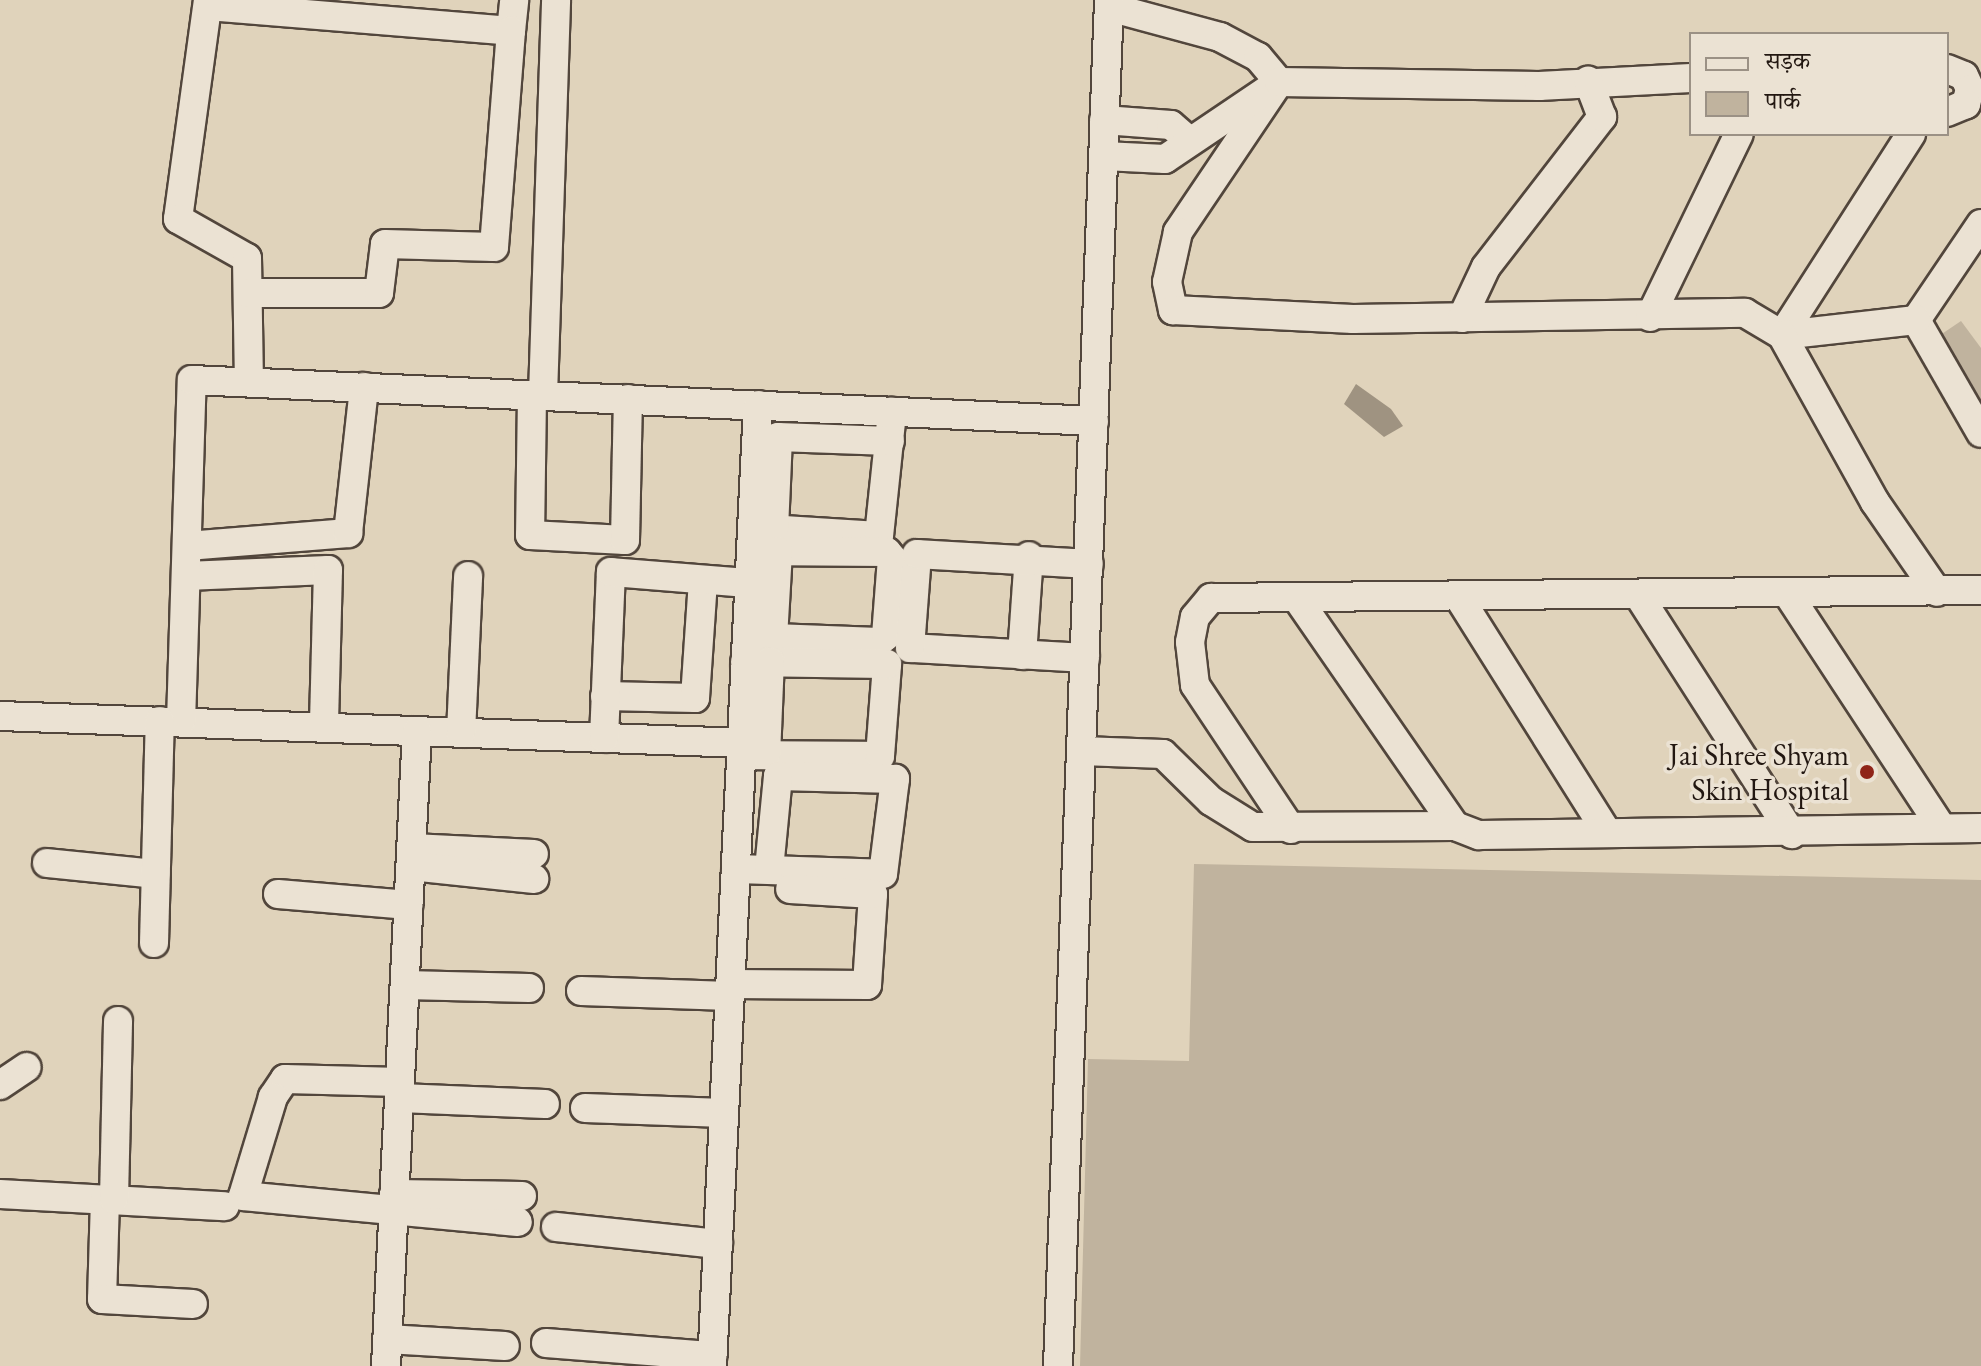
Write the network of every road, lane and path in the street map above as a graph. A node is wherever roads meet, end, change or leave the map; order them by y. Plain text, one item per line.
1 (514, 0) edge
2 (556, 0) edge
3 (208, 3) edge
4 (1109, 4) edge
5 (511, 31) junction
6 (1949, 70) edge
7 (1641, 75) junction
8 (1689, 78) edge
9 (1588, 81) junction
10 (1279, 82) junction
11 (1976, 88) edge
12 (1949, 111) edge
13 (1602, 117) junction
14 (1104, 120) junction
15 (1738, 136) edge
16 (1904, 137) edge
17 (1187, 139) junction
18 (1104, 156) junction
19 (1981, 224) edge
20 (248, 293) junction
21 (1650, 317) junction
22 (1462, 318) junction
23 (1916, 320) junction
24 (1782, 335) junction
25 (249, 382) junction
26 (364, 387) junction
27 (538, 395) junction
28 (628, 399) junction
29 (758, 405) junction
30 (892, 412) junction
31 (1094, 421) junction
32 (1981, 433) edge
33 (890, 441) junction
34 (764, 540) junction
35 (187, 546) junction
36 (1029, 556) junction
37 (1089, 564) junction
38 (186, 576) junction
39 (468, 576) dead end
40 (703, 580) junction
41 (749, 583) junction
42 (1981, 590) edge
43 (1937, 592) junction
44 (1788, 594) junction
45 (1639, 596) junction
46 (1460, 599) junction
47 (1299, 601) junction
48 (759, 650) junction
49 (1022, 655) junction
50 (1085, 658) junction
51 (605, 696) junction
52 (0, 716) edge
53 (171, 722) junction
54 (324, 728) junction
55 (417, 731) junction
56 (461, 733) junction
57 (604, 738) junction
58 (750, 751) junction
59 (1082, 751) junction
60 (1455, 826) junction
61 (1941, 827) junction
62 (1604, 828) junction
63 (1981, 828) edge
64 (1291, 829) junction
65 (1792, 834) junction
66 (411, 857) junction
67 (47, 863) dead end
68 (534, 866) dead end
69 (769, 869) junction
70 (155, 874) junction
71 (735, 878) junction
72 (278, 894) dead end
73 (409, 905) junction
74 (154, 943) dead end
75 (405, 985) junction
76 (529, 988) dead end
77 (730, 990) junction
78 (581, 991) dead end
79 (118, 1021) dead end
80 (27, 1067) dead end
81 (0, 1085) edge
82 (400, 1090) junction
83 (545, 1104) dead end
84 (585, 1108) dead end
85 (724, 1113) junction
86 (0, 1194) edge
87 (110, 1199) junction
88 (393, 1204) junction
89 (225, 1206) dead end
90 (520, 1209) dead end
91 (556, 1227) dead end
92 (718, 1244) junction
93 (193, 1304) dead end
94 (546, 1343) dead end
95 (505, 1346) dead end
96 (387, 1353) edge
97 (712, 1361) edge
98 (1058, 1366) edge

1 - 5 street
2 - 27 street
3 - 5 street
3 - 20 street
4 - 10 street
4 - 14 street
5 - 20 street
6 - 11 street
7 - 8 street
7 - 9 street
7 - 13 street
9 - 10 street
9 - 13 street
10 - 17 street
10 - 22 street
11 - 12 street
13 - 22 street
14 - 17 street
14 - 18 street
15 - 21 street
16 - 24 street
17 - 18 street
18 - 31 street
19 - 23 street
20 - 25 street
21 - 22 street
21 - 24 street
23 - 24 street
23 - 32 street
24 - 43 street
25 - 26 street
25 - 35 street
26 - 27 street
26 - 35 street
27 - 28 street
27 - 28 street
28 - 29 street
29 - 30 street
29 - 34 street
30 - 31 street
30 - 33 street
31 - 37 street
33 - 34 street
33 - 34 street
34 - 41 street
34 - 48 street
34 - 48 street
35 - 38 street
36 - 37 street
36 - 49 street
36 - 49 street
37 - 50 street
38 - 53 street
38 - 54 street
39 - 56 street
40 - 41 street
40 - 51 street
40 - 51 street
41 - 48 street
42 - 43 street
43 - 44 street
44 - 45 street
44 - 61 street
45 - 46 street
45 - 65 street
46 - 47 street
46 - 62 street
47 - 60 street
47 - 64 street
48 - 58 street
48 - 58 street
49 - 50 street
50 - 59 street
51 - 57 street
52 - 53 street
53 - 54 street
53 - 70 street
54 - 55 street
55 - 56 street
55 - 66 street
56 - 57 street
57 - 58 street
58 - 71 street
59 - 64 street
59 - 98 street
60 - 62 street
60 - 64 street
61 - 63 street
61 - 65 street
62 - 65 street
66 - 68 street
66 - 73 street
67 - 70 street
69 - 69 street
69 - 71 street
70 - 74 street
71 - 77 street
71 - 77 street
72 - 73 street
73 - 75 street
75 - 76 street
75 - 82 street
77 - 78 street
77 - 85 street
79 - 87 street
80 - 81 street
82 - 83 street
82 - 88 street
82 - 88 street
84 - 85 street
85 - 92 street
86 - 87 street
87 - 89 street
87 - 93 street
88 - 90 street
88 - 96 street
91 - 92 street
92 - 97 street
94 - 97 street
95 - 96 street

